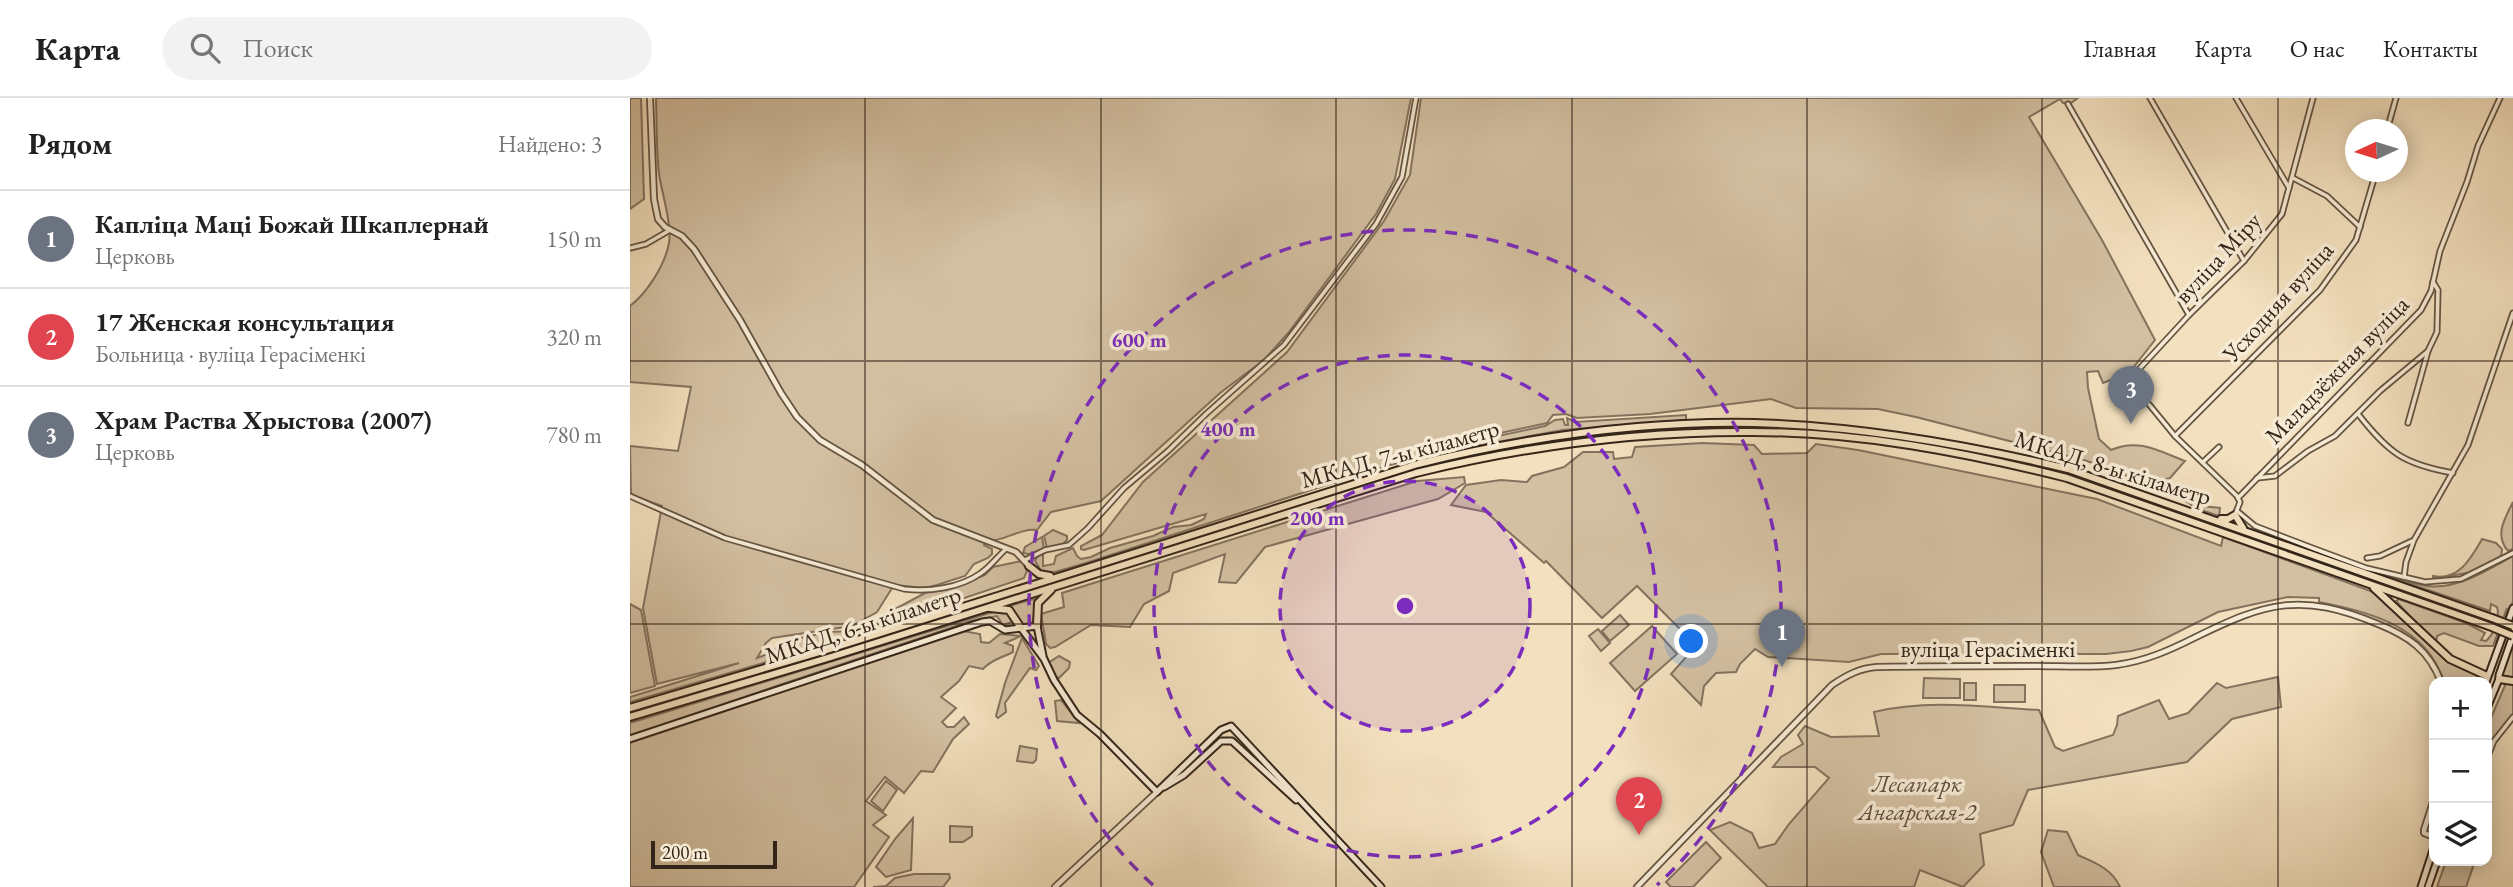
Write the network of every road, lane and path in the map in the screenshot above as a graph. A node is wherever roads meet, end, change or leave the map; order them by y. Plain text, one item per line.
1 (650, 98) edge
2 (1416, 98) edge
3 (2150, 98) edge
4 (2236, 98) edge
5 (2313, 98) edge
6 (2396, 98) edge
7 (2500, 98) edge
8 (2068, 104) dead end
9 (2390, 119) edge
10 (2293, 178) junction
11 (2372, 182) edge
12 (2290, 190) junction
13 (2360, 227) junction
14 (670, 230) junction
15 (630, 248) edge
16 (2244, 261) junction
17 (2433, 282) junction
18 (2513, 313) edge
19 (2189, 314) junction
20 (2428, 351) junction
21 (2358, 414) junction
22 (1754, 423) joint
23 (2408, 423) dead end
24 (1754, 432) joint
25 (2175, 436) junction
26 (2219, 447) dead end
27 (2203, 462) junction
28 (2453, 473) junction
29 (2257, 478) junction
30 (630, 496) edge
31 (2238, 498) junction
32 (2236, 513) junction
33 (2203, 515) junction
34 (2247, 531) junction
35 (2414, 540) junction
36 (1006, 549) junction
37 (2512, 554) edge
38 (2367, 558) dead end
39 (1106, 561) joint
40 (1027, 563) junction
41 (1108, 569) joint
42 (1059, 576) junction
43 (2404, 577) junction
44 (1058, 584) junction
45 (2370, 584) junction
46 (1018, 588) junction
47 (2513, 608) edge
48 (981, 609) junction
49 (1037, 626) junction
50 (2513, 626) edge
51 (1021, 628) junction
52 (2513, 635) edge
53 (1044, 659) junction
54 (2439, 677) edge
55 (2488, 677) edge
56 (2498, 679) junction
57 (2513, 681) edge
58 (2492, 683) edge
59 (2492, 695) edge
60 (630, 708) edge
61 (2513, 717) edge
62 (630, 718) edge
63 (1239, 736) junction
64 (630, 739) edge
65 (1233, 741) junction
66 (2492, 748) edge
67 (1187, 761) junction
68 (1193, 767) junction
69 (1271, 767) junction
70 (1264, 772) junction
71 (1159, 790) junction
72 (1304, 806) junction
73 (2429, 814) edge
74 (2429, 835) edge
75 (2429, 862) edge
76 (2435, 866) edge
77 (1055, 887) edge
78 (1381, 887) edge
79 (1637, 887) edge
80 (2421, 887) edge
81 (2428, 887) edge

1 - 14 street
2 - 40 street
3 - 16 street
4 - 12 street
5 - 10 street, вуліца Міру
6 - 9 street
7 - 17 street, Маладзёжная вуліца
8 - 19 street
10 - 12 street, вуліца Міру
10 - 13 street
11 - 13 street, Усходняя вуліца
12 - 16 street, вуліца Міру
13 - 25 street, Усходняя вуліца
14 - 15 street
14 - 36 street
16 - 19 street, вуліца Міру
17 - 20 street
17 - 29 street, Маладзёжная вуліца
18 - 28 street
19 - 25 street, вуліца Міру
20 - 21 street
20 - 23 street
21 - 28 street
21 - 29 street
22 - 33 highway, МКАД, 8-ы кіламетр
22 - 39 highway, МКАД, 7-ы кіламетр
24 - 41 highway, МКАД, 7-ы кіламетр
24 - 45 highway, МКАД, 8-ы кіламетр
25 - 27 street
26 - 27 street
27 - 31 street
28 - 35 street
29 - 31 street, Маладзёжная вуліца
30 - 36 street
31 - 32 street
32 - 33 highway
32 - 34 highway
32 - 43 street
33 - 34 highway, МКАД, 8-ы кіламетр
34 - 50 highway, МКАД, 8-ы кіламетр, bridge
35 - 38 street
35 - 43 street
36 - 40 street
37 - 43 street
39 - 42 highway, МКАД, 6-ы кіламетр
40 - 42 highway
40 - 46 highway
41 - 44 highway, МКАД, 6-ы кіламетр
42 - 46 highway, МКАД, 6-ы кіламетр
44 - 48 highway, МКАД, 6-ы кіламетр
44 - 49 highway
45 - 52 highway, МКАД, 8-ы кіламетр, bridge
45 - 55 highway
46 - 60 highway, МКАД, 6-ы кіламетр
47 - 55 main road
48 - 51 highway
48 - 62 highway, МКАД, 6-ы кіламетр
49 - 51 main road
49 - 53 main road
51 - 53 main road
51 - 64 main road
52 - 56 main road
53 - 71 main road
54 - 79 street, вуліца Герасіменкі
55 - 56 main road
56 - 57 highway
56 - 58 main road
56 - 59 main road
61 - 66 street
63 - 65 main road
63 - 67 main road
63 - 69 main road
65 - 68 main road
65 - 70 main road
67 - 68 main road
67 - 71 main road
68 - 71 main road
69 - 70 main road
69 - 72 main road
70 - 72 main road
71 - 77 street
72 - 78 main road
73 - 74 street
75 - 80 main road
76 - 81 main road

